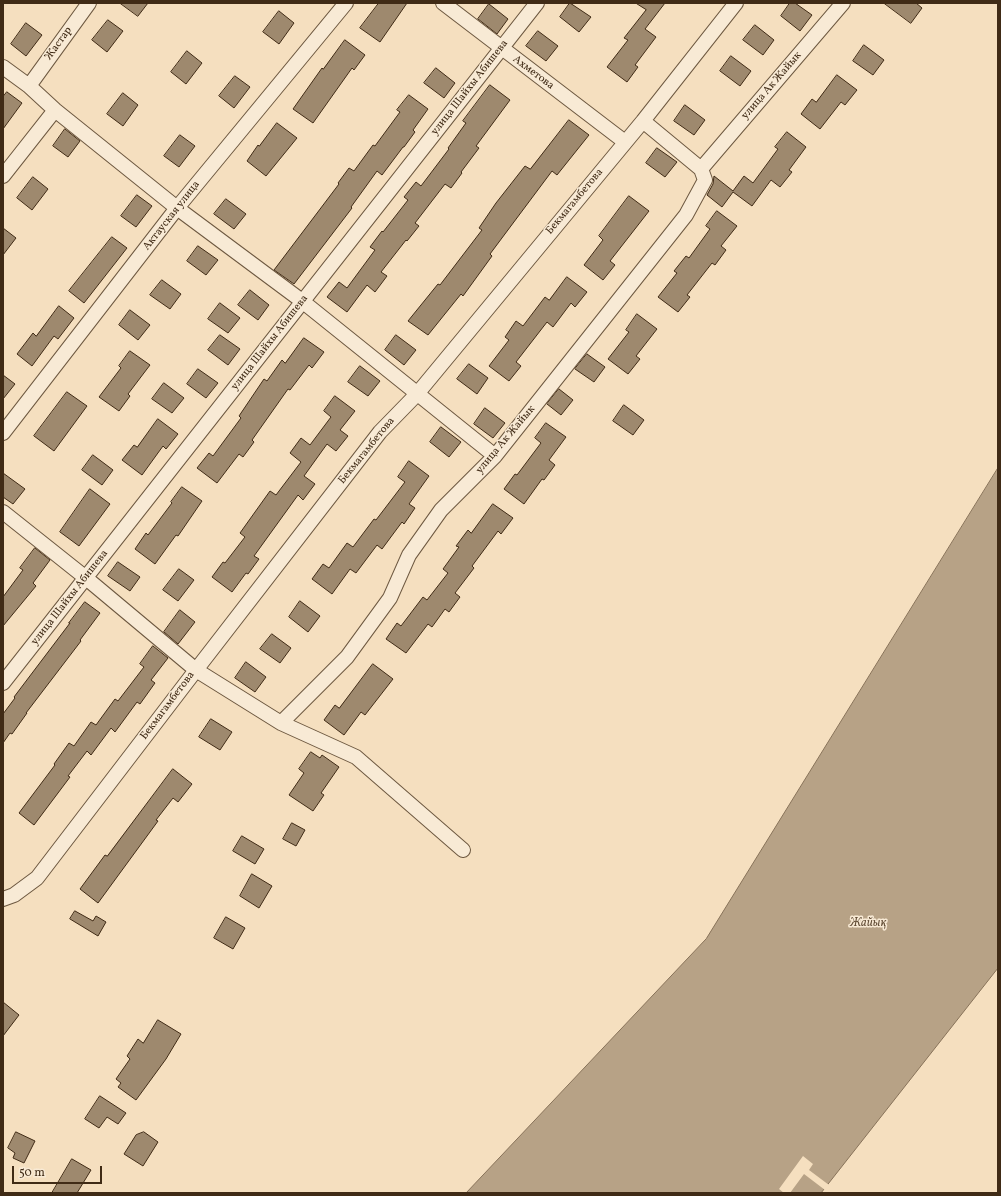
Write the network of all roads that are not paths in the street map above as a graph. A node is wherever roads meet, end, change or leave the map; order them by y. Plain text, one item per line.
1 (89, 3) edge
2 (346, 3) edge
3 (443, 3) edge
4 (537, 3) edge
5 (736, 3) edge
6 (843, 3) edge
7 (501, 49) junction
8 (3, 67) edge
9 (29, 86) junction
10 (55, 110) junction
11 (643, 121) junction
12 (625, 142) junction
13 (701, 169) junction
14 (3, 176) edge
15 (177, 208) junction
16 (302, 301) junction
17 (416, 394) junction
18 (3, 433) edge
19 (495, 456) junction
20 (3, 512) edge
21 (86, 578) junction
22 (196, 670) junction
23 (3, 683) edge
24 (281, 723) junction
25 (463, 850) dead end
26 (3, 899) edge

1 - 9 street, Жастар
2 - 15 street, Актауская улица
3 - 7 street, Ахметова
4 - 7 street, улица Шайхы Абишева
5 - 11 street, Бекмагамбетова
6 - 13 street, улица Ак Жайык
7 - 12 street, Ахметова
7 - 16 street, улица Шайхы Абишева
8 - 9 street
9 - 10 street
10 - 14 street
10 - 15 street
11 - 12 street, Бекмагамбетова
11 - 13 street
12 - 17 street, Бекмагамбетова
13 - 19 street, улица Ак Жайык
15 - 16 street
15 - 18 street, Актауская улица
16 - 17 street
16 - 21 street, улица Шайхы Абишева
17 - 19 street
17 - 22 street, Бекмагамбетова
19 - 24 street, улица Ак Жайык
20 - 21 street
21 - 22 street
21 - 23 street, улица Шайхы Абишева
22 - 24 street
22 - 26 street, Бекмагамбетова
24 - 25 street

